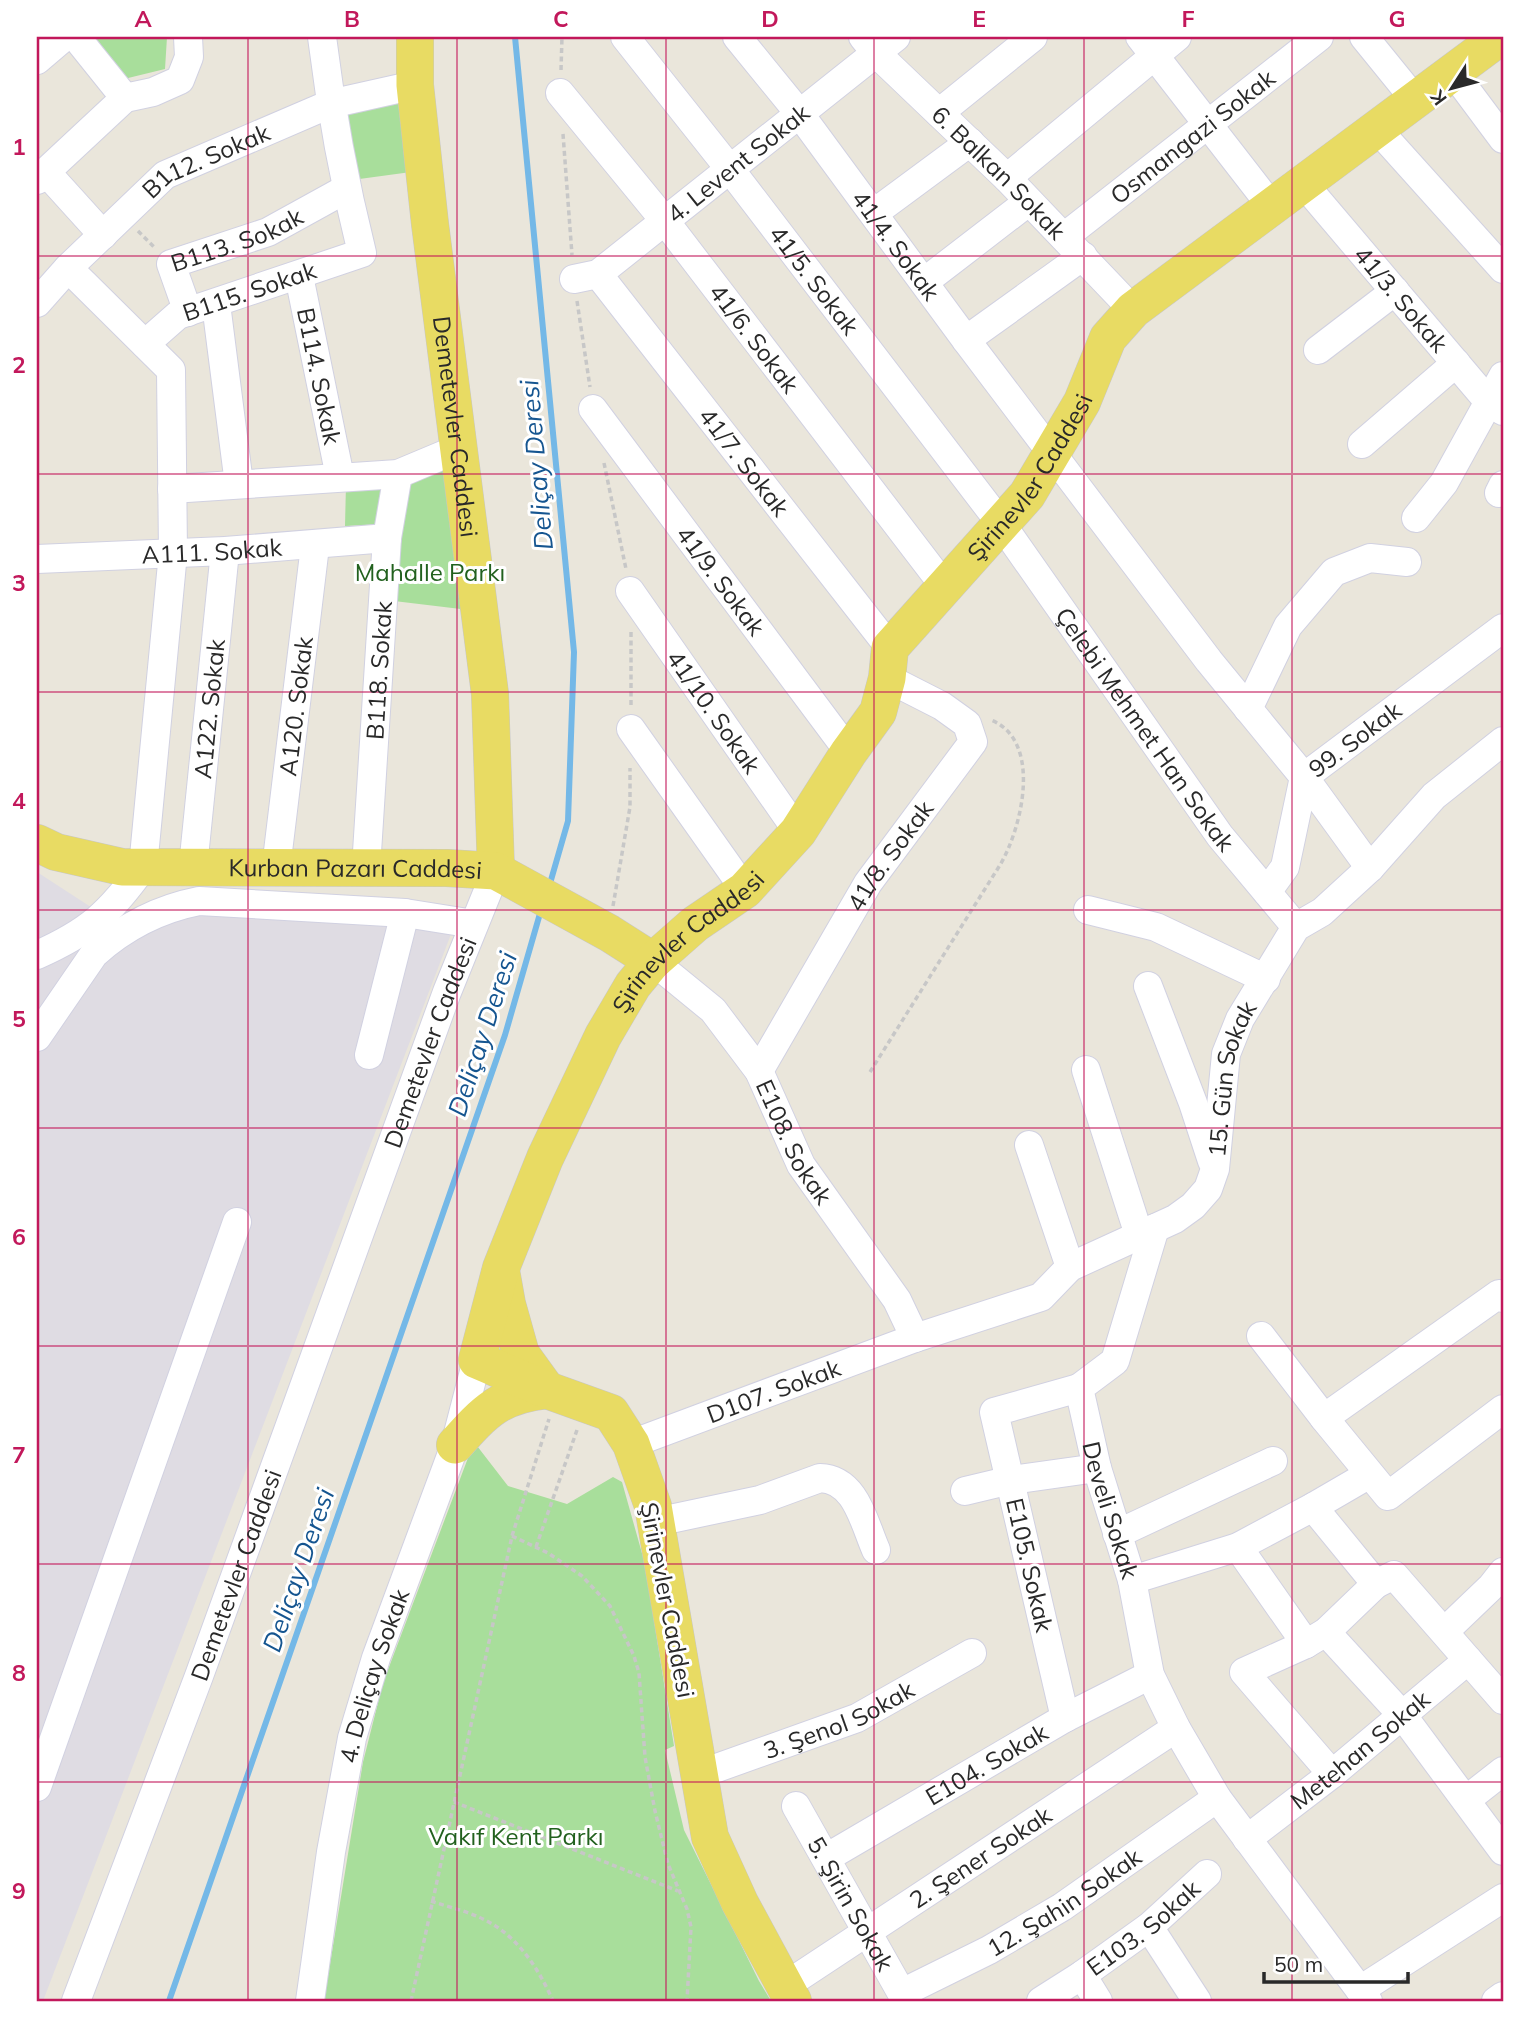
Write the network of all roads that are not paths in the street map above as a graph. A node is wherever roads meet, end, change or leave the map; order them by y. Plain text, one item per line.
1 (64, 37) edge
2 (76, 37) edge
3 (188, 37) edge
4 (322, 37) edge
5 (415, 37) edge
6 (625, 37) edge
7 (737, 37) edge
8 (1033, 37) edge
9 (1177, 37) edge
10 (1319, 37) edge
11 (1364, 37) edge
12 (1491, 40) edge
13 (878, 42) edge
14 (1147, 46) edge
15 (37, 60) edge
16 (1453, 72) junction
17 (415, 85) junction
18 (560, 93) road end
19 (125, 98) junction
20 (1416, 101) junction
21 (330, 104) junction
22 (799, 113) junction
23 (939, 113) junction
24 (1207, 125) junction
25 (1378, 130) junction
26 (1503, 139) edge
27 (970, 142) junction
28 (729, 168) junction
29 (42, 176) edge
30 (1007, 178) junction
31 (1303, 183) junction
32 (346, 189) junction
33 (1028, 202) junction
34 (1272, 206) junction
35 (874, 214) junction
36 (665, 221) junction
37 (113, 226) junction
38 (1074, 247) junction
39 (68, 268) junction
40 (1503, 269) edge
41 (299, 276) junction
42 (586, 276) joint
43 (924, 282) junction
44 (1395, 291) junction
45 (37, 303) edge
46 (216, 304) junction
47 (1133, 310) junction
48 (188, 312) junction
49 (966, 340) junction
50 (145, 344) junction
51 (1318, 350) dead end
52 (1457, 363) junction
53 (1503, 376) edge
54 (1496, 406) edge
55 (593, 410) road end
56 (1362, 444) dead end
57 (460, 448) junction
58 (1052, 455) junction
59 (398, 474) junction
60 (340, 477) junction
61 (239, 484) junction
62 (172, 489) junction
63 (1416, 518) dead end
64 (1002, 525) junction
65 (387, 538) junction
66 (315, 546) junction
67 (225, 551) junction
68 (173, 553) junction
69 (37, 559) edge
70 (1407, 562) dead end
71 (945, 587) junction
72 (631, 591) road end
73 (1503, 628) edge
74 (889, 663) junction
75 (1248, 709) junction
76 (631, 729) road end
77 (1503, 741) edge
78 (849, 752) junction
79 (1304, 777) junction
80 (798, 832) junction
81 (37, 843) edge
82 (143, 867) junction
83 (193, 867) junction
84 (276, 868) junction
85 (366, 868) junction
86 (1370, 868) junction
87 (502, 874) junction
88 (745, 890) junction
89 (1267, 892) junction
90 (1088, 909) dead end
91 (405, 913) junction
92 (474, 925) junction
93 (1296, 927) junction
94 (37, 955) edge
95 (653, 961) junction
96 (1266, 979) junction
97 (1149, 986) dead end
98 (37, 1037) edge
99 (369, 1055) dead end
100 (1086, 1070) dead end
101 (759, 1071) junction
102 (1030, 1145) dead end
103 (1215, 1169) junction
104 (237, 1222) dead end
105 (1147, 1231) junction
106 (1069, 1267) junction
107 (501, 1268) junction
108 (1503, 1298) edge
109 (1261, 1336) dead end
110 (915, 1338) junction
111 (477, 1360) junction
112 (1079, 1388) junction
113 (564, 1396) junction
114 (1503, 1409) edge
115 (1324, 1418) junction
116 (631, 1444) junction
117 (455, 1445) junction
118 (1273, 1461) dead end
119 (1097, 1468) junction
120 (1368, 1475) junction
121 (1011, 1480) junction
122 (965, 1491) dead end
123 (1313, 1507) junction
124 (656, 1522) junction
125 (1117, 1534) junction
126 (1238, 1547) junction
127 (876, 1550) dead end
128 (1132, 1580) junction
129 (1376, 1584) junction
130 (1500, 1585) edge
131 (1445, 1630) junction
132 (1316, 1638) junction
133 (972, 1653) dead end
134 (1468, 1660) junction
135 (1150, 1675) junction
136 (1503, 1699) edge
137 (1403, 1716) junction
138 (1065, 1718) junction
139 (1176, 1728) junction
140 (1503, 1771) edge
141 (700, 1774) junction
142 (1332, 1774) junction
143 (37, 1787) edge
144 (1217, 1798) junction
145 (1465, 1800) junction
146 (796, 1806) dead end
147 (1247, 1839) junction
148 (1503, 1851) edge
149 (826, 1858) junction
150 (1207, 1874) dead end
151 (1503, 1898) edge
152 (1149, 1927) junction
153 (867, 1931) junction
154 (1082, 1975) junction
155 (789, 1994) edge
156 (1364, 1996) edge
157 (1503, 1996) edge
158 (904, 1997) edge
159 (76, 2001) edge
160 (310, 2001) edge
161 (1041, 2001) edge
162 (1098, 2001) edge
163 (1197, 2001) edge
164 (1496, 2001) edge

1 - 15 street
2 - 19 street
3 - 19 street
4 - 21 street
5 - 17 main road, Demetevler Caddesi
6 - 28 street, 41/5. Sokak
7 - 22 street, 41/4. Sokak
8 - 23 street
9 - 14 street
10 - 24 street, Osmangazi Sokak
11 - 20 street
12 - 16 main road, Şirinevler Caddesi
13 - 22 street, 4. Levent Sokak
13 - 23 street, 6. Balkan Sokak
14 - 24 street
14 - 30 street
16 - 20 main road, Şirinevler Caddesi
16 - 26 street
17 - 21 street, B112. Sokak
17 - 57 main road, Demetevler Caddesi
18 - 36 street, 41/6. Sokak
19 - 29 street
20 - 25 main road, Şirinevler Caddesi
21 - 32 street
21 - 37 street, B112. Sokak
22 - 28 street, 4. Levent Sokak
22 - 35 street, 41/4. Sokak
23 - 27 street, 6. Balkan Sokak
24 - 34 street
24 - 38 street, Osmangazi Sokak
25 - 31 main road, Şirinevler Caddesi
25 - 40 street
27 - 30 street, 6. Balkan Sokak
27 - 35 street
28 - 36 street, 4. Levent Sokak
28 - 64 street, 41/5. Sokak
29 - 37 street
30 - 33 street, 6. Balkan Sokak
31 - 34 main road, Şirinevler Caddesi
31 - 44 street, 41/3. Sokak
32 - 41 street, B115. Sokak
32 - 48 street, B113. Sokak
33 - 38 street, 6. Balkan Sokak
33 - 43 street
34 - 47 main road, Şirinevler Caddesi
35 - 43 street, 41/4. Sokak
36 - 42 street, 4. Levent Sokak
36 - 71 street, 41/6. Sokak
37 - 39 street, B112. Sokak
38 - 47 street, 6. Balkan Sokak
38 - 49 street, Osmangazi Sokak
39 - 45 street, B112. Sokak
39 - 50 street
41 - 46 street, B115. Sokak
41 - 60 street, B114. Sokak
42 - 74 street, 41/7. Sokak
43 - 49 street, 41/4. Sokak
44 - 51 street
44 - 52 street, 41/3. Sokak
46 - 48 street, B115. Sokak
46 - 61 street
47 - 58 main road, Şirinevler Caddesi
48 - 50 street, B115. Sokak
49 - 58 street, 41/4. Sokak
50 - 62 street
52 - 54 street, 41/3. Sokak
52 - 56 street
53 - 54 street
54 - 63 street
55 - 78 street, 41/9. Sokak
57 - 59 street
57 - 87 main road, Demetevler Caddesi
58 - 64 main road, Şirinevler Caddesi
58 - 75 street, 41/4. Sokak
59 - 60 street
59 - 65 street, B118. Sokak
60 - 61 street
61 - 62 street
62 - 68 street
64 - 71 main road, Şirinevler Caddesi
64 - 89 street, Çelebi Mehmet Han Sokak
65 - 66 street, A111. Sokak
65 - 85 street, B118. Sokak
66 - 67 street, A111. Sokak
66 - 84 street, A120. Sokak
67 - 68 street, A111. Sokak
67 - 83 street, A122. Sokak
68 - 69 street, A111. Sokak
68 - 82 street
70 - 75 street
71 - 74 main road, Şirinevler Caddesi
72 - 80 street, 41/10. Sokak
73 - 79 street, 99. Sokak
74 - 78 main road, Şirinevler Caddesi
74 - 101 street, 41/8. Sokak
75 - 79 street, 41/4. Sokak
76 - 88 street
77 - 86 street, 15. Gün Sokak
78 - 80 main road, Şirinevler Caddesi
79 - 86 street, 41/4. Sokak
79 - 89 street, 99. Sokak
80 - 88 main road, Şirinevler Caddesi
81 - 82 main road, Kurban Pazarı Caddesi
82 - 83 main road, Kurban Pazarı Caddesi
82 - 94 street
83 - 84 main road, Kurban Pazarı Caddesi
84 - 85 main road, Kurban Pazarı Caddesi
85 - 87 main road, Kurban Pazarı Caddesi
86 - 93 street, 15. Gün Sokak
87 - 92 street, Demetevler Caddesi
87 - 95 main road, Kurban Pazarı Caddesi
88 - 95 main road, Şirinevler Caddesi
89 - 93 street, Çelebi Mehmet Han Sokak
90 - 96 street
91 - 92 street
91 - 98 street
91 - 99 street
92 - 159 street, Demetevler Caddesi
93 - 96 street, 15. Gün Sokak
95 - 101 street, E108. Sokak
95 - 107 main road, Şirinevler Caddesi
96 - 103 street, 15. Gün Sokak
97 - 103 street
100 - 105 street
101 - 110 street, E108. Sokak
102 - 106 street
103 - 105 street, 15. Gün Sokak
104 - 143 street
105 - 106 street, 15. Gün Sokak
105 - 112 street
106 - 110 street, 15. Gün Sokak
107 - 111 main road, Şirinevler Caddesi
107 - 113 main road
108 - 115 street
109 - 115 street
110 - 116 street, D107. Sokak
111 - 113 main road, Şirinevler Caddesi
111 - 117 street, 4. Deliçay Sokak
112 - 119 street, Develi Sokak
112 - 121 street, E105. Sokak
113 - 116 main road, Şirinevler Caddesi
113 - 117 main road
114 - 120 street
115 - 120 street
116 - 124 main road, Şirinevler Caddesi
117 - 160 street, 4. Deliçay Sokak
118 - 125 street
119 - 121 street
119 - 125 street, Develi Sokak
120 - 123 street
121 - 122 street
121 - 138 street, E105. Sokak
123 - 126 street
123 - 129 street
124 - 127 street
124 - 141 main road, Şirinevler Caddesi
125 - 128 street, Develi Sokak
126 - 128 street
126 - 132 street
128 - 135 street, Develi Sokak
129 - 131 street
129 - 132 street
130 - 131 street
131 - 134 street
132 - 137 street
132 - 142 street
133 - 141 street, 3. Şenol Sokak
134 - 136 street
134 - 137 street, Metehan Sokak
135 - 138 street, E104. Sokak
135 - 139 street, Develi Sokak
137 - 142 street, Metehan Sokak
137 - 145 street
138 - 149 street, E104. Sokak
139 - 144 street, Develi Sokak
139 - 153 street, 2. Şener Sokak
140 - 145 street
141 - 155 main road, Şirinevler Caddesi
142 - 147 street, Metehan Sokak
144 - 147 street, Develi Sokak
144 - 158 street, 12. Şahin Sokak
145 - 148 street
146 - 149 street, 5. Şirin Sokak
147 - 156 street, Develi Sokak
149 - 153 street, 5. Şirin Sokak
150 - 152 street, E103. Sokak
151 - 156 street
152 - 154 street, E103. Sokak
152 - 163 street
153 - 155 street, 2. Şener Sokak
153 - 158 street, 5. Şirin Sokak
154 - 161 street, E103. Sokak
154 - 162 street
157 - 164 street

